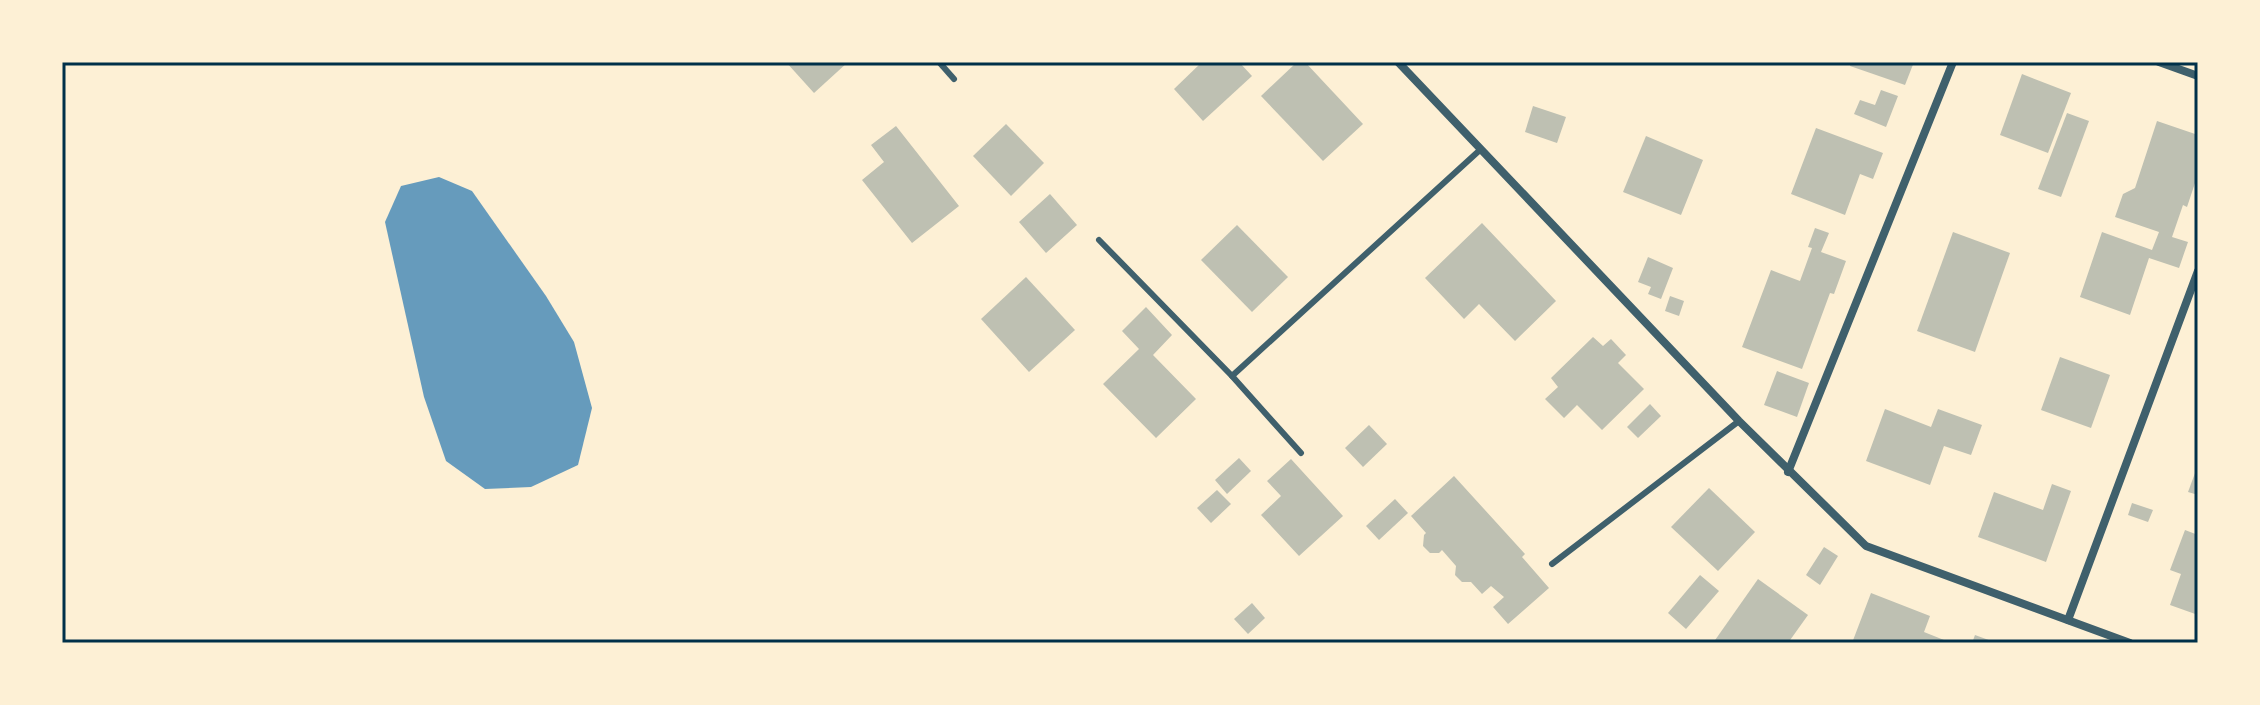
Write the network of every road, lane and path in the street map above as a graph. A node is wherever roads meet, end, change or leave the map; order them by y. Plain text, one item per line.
1 (939, 62) edge
2 (1398, 62) edge
3 (1953, 62) edge
4 (2159, 62) edge
5 (2198, 76) edge
6 (954, 79) dead end
7 (1481, 149) junction
8 (1099, 240) dead end
9 (2198, 271) edge
10 (1232, 376) junction
11 (1739, 421) junction
12 (1301, 453) dead end
13 (1788, 472) junction
14 (1552, 564) dead end
15 (2068, 620) junction
16 (2130, 643) edge

1 - 6 lane
2 - 7 street
3 - 13 street
4 - 5 street
7 - 10 lane
7 - 11 street
8 - 10 lane
9 - 15 street
10 - 12 lane
11 - 13 street
11 - 14 lane
13 - 15 street
15 - 16 street

